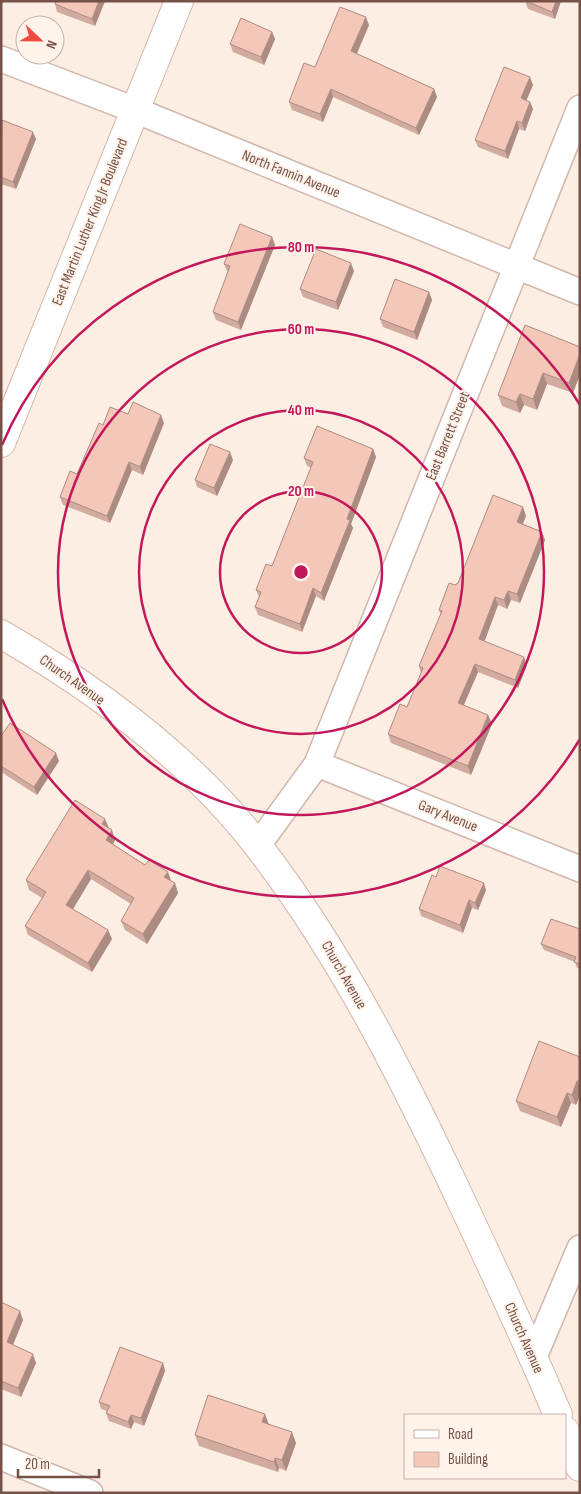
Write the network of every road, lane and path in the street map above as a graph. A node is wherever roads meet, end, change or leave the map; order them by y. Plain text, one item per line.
1 (180, 1) edge
2 (1, 58) edge
3 (580, 108) edge
4 (135, 110) junction
5 (516, 267) junction
6 (580, 292) edge
7 (1, 443) edge
8 (1, 634) edge
9 (317, 764) junction
10 (258, 845) junction
11 (580, 869) edge
12 (580, 1248) edge
13 (534, 1358) junction
14 (558, 1414) edge
15 (566, 1433) edge
16 (1, 1457) edge
17 (580, 1467) edge
18 (90, 1493) edge

1 - 4 main road, East Martin Luther King Jr Boulevard
2 - 4 street, North Fannin Avenue
3 - 5 street, East Barrett Street
4 - 5 street, North Fannin Avenue
4 - 7 main road, East Martin Luther King Jr Boulevard
5 - 6 street, North Fannin Avenue
5 - 9 street, East Barrett Street
8 - 10 main road, Church Avenue
9 - 10 street, East Barrett Street
9 - 11 street, Gary Avenue
10 - 13 main road, Church Avenue
12 - 13 street
13 - 14 main road, Church Avenue
15 - 17 main road
16 - 18 street

